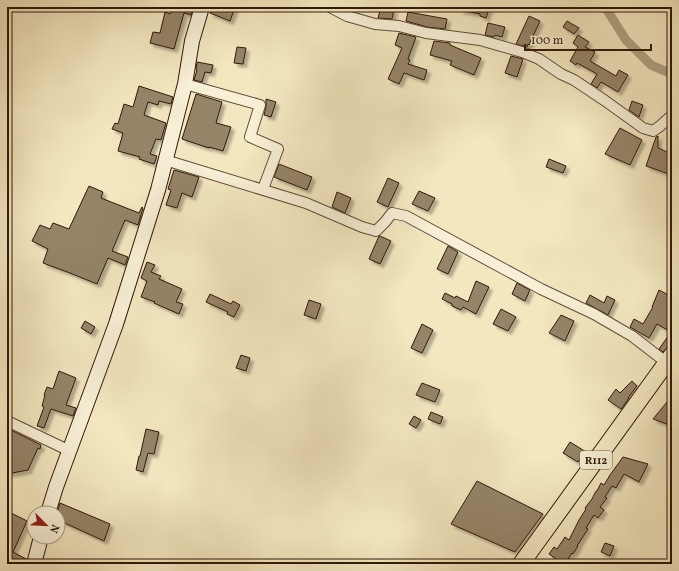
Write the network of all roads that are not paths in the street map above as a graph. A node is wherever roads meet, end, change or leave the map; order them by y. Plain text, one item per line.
1 (202, 7) edge
2 (330, 7) edge
3 (185, 84) junction
4 (672, 118) edge
5 (165, 160) junction
6 (263, 189) junction
7 (670, 360) edge
8 (7, 420) edge
9 (70, 451) junction
10 (50, 505) edge
11 (39, 545) edge
12 (34, 564) edge
13 (521, 564) edge

1 - 3 main road
2 - 4 street
3 - 5 main road
3 - 6 street
5 - 6 street
5 - 9 main road
6 - 7 street
7 - 13 main road, R112
8 - 9 street
9 - 10 main road
11 - 12 main road

